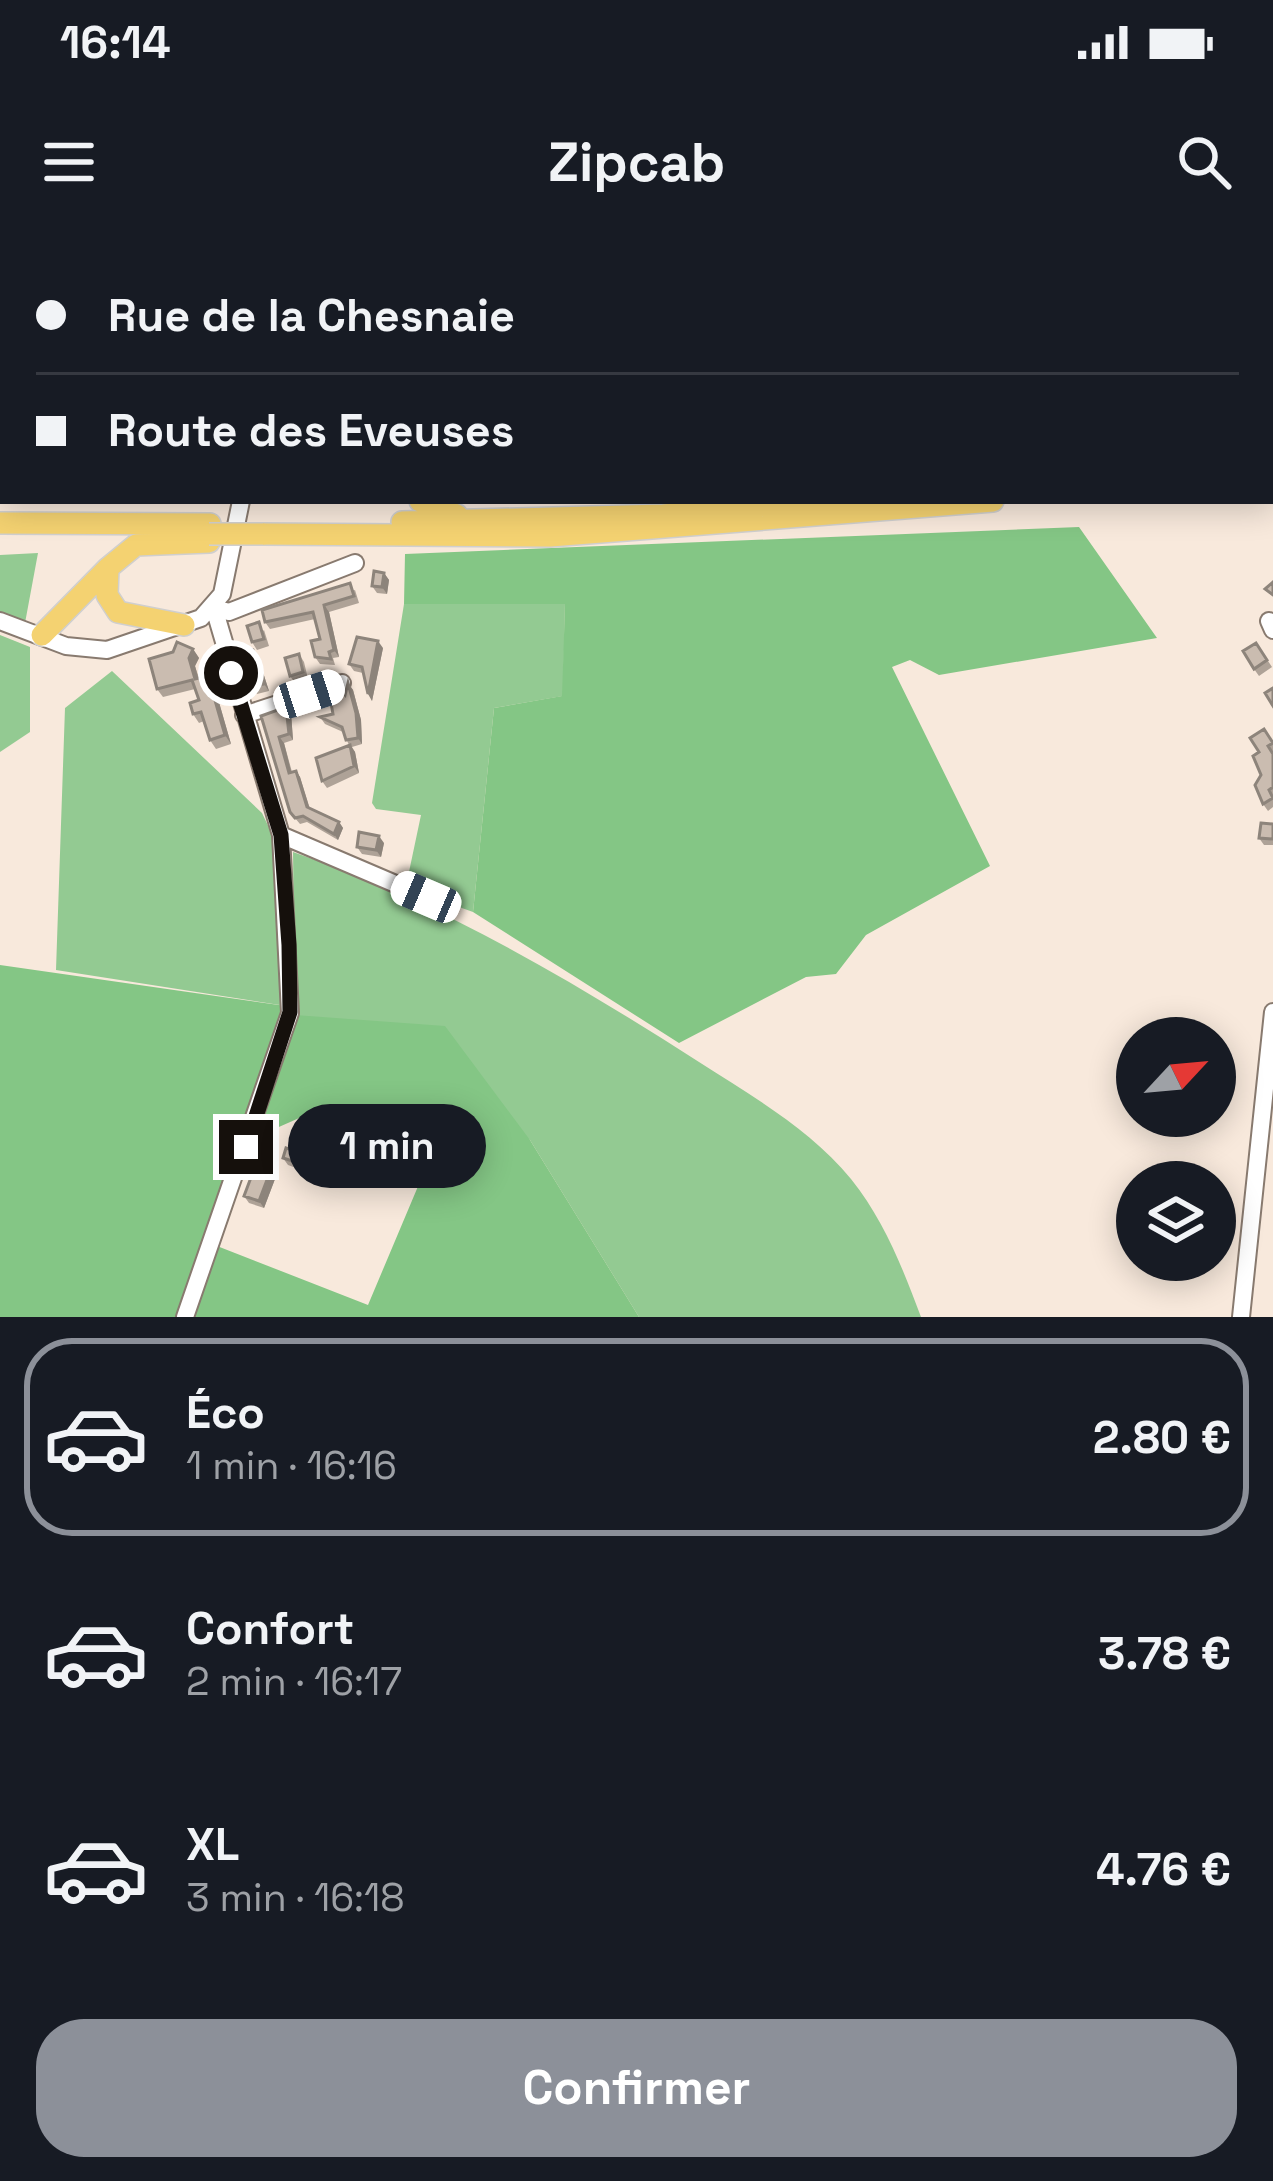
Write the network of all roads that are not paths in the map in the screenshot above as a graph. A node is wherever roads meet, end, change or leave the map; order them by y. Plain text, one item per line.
1 (240, 504) edge
2 (427, 504) edge
3 (779, 504) edge
4 (960, 504) edge
5 (535, 520) junction
6 (0, 523) edge
7 (209, 533) junction
8 (263, 533) junction
9 (0, 536) edge
10 (355, 563) dead end
11 (108, 568) junction
12 (214, 608) junction
13 (0, 621) edge
14 (184, 625) junction
15 (42, 635) junction
16 (342, 683) edge
17 (244, 715) junction
18 (281, 835) junction
19 (426, 897) dead end
20 (1273, 1012) edge
21 (184, 1317) edge
22 (1241, 1317) edge

1 - 12 street
2 - 5 main road
3 - 5 main road
4 - 8 main road
5 - 8 main road
6 - 7 main road
7 - 8 main road, bridge
7 - 9 main road
7 - 11 main road
10 - 12 street
11 - 14 main road
11 - 15 main road
12 - 14 street
12 - 17 street
13 - 15 street
14 - 15 street
16 - 17 street
17 - 18 street
18 - 19 street
18 - 21 street
20 - 22 street

